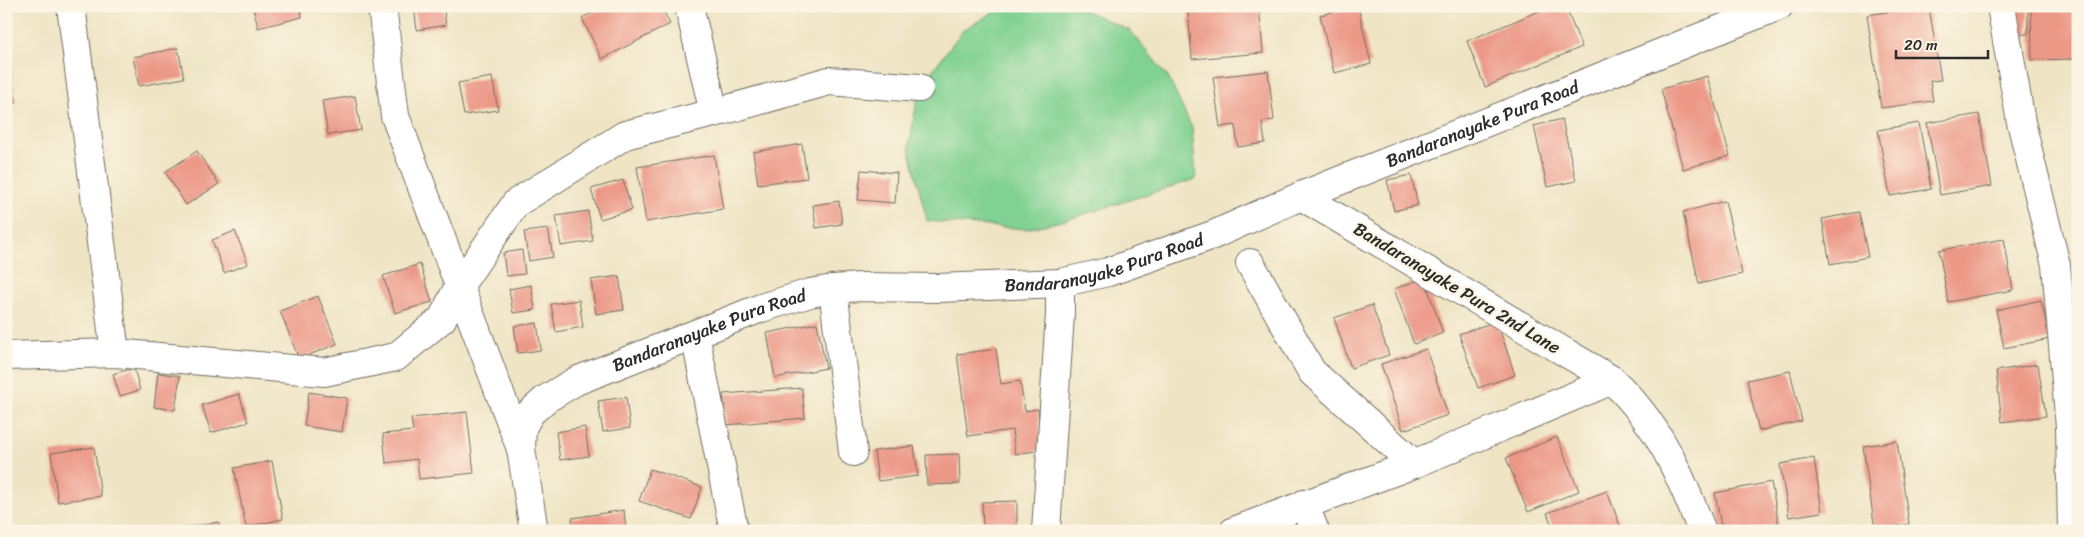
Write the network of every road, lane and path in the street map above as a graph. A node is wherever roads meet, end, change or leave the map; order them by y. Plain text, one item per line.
1 (71, 6) edge
2 (382, 6) edge
3 (688, 6) edge
4 (1779, 6) edge
5 (2001, 6) edge
6 (919, 88) dead end
7 (714, 113) junction
8 (1301, 196) junction
9 (1250, 263) dead end
10 (1060, 283) junction
11 (458, 288) junction
12 (833, 289) junction
13 (695, 335) junction
14 (115, 353) junction
15 (6, 356) edge
16 (1603, 385) junction
17 (521, 449) junction
18 (853, 452) dead end
19 (1414, 464) junction
20 (1304, 504) junction
21 (533, 530) edge
22 (734, 531) edge
23 (1046, 531) edge
24 (1234, 531) edge
25 (1315, 531) edge
26 (1702, 531) edge
27 (2072, 531) edge

1 - 14 street
2 - 11 street
3 - 7 street
4 - 8 street, Bandaranayake Pura Road
5 - 27 street
6 - 7 street
7 - 11 street
8 - 10 street, Bandaranayake Pura Road
8 - 16 street, Bandaranayake Pura 2nd Lane
9 - 19 street
10 - 12 street, Bandaranayake Pura Road
10 - 23 street
11 - 14 street
11 - 17 street
12 - 13 street, Bandaranayake Pura Road
12 - 18 street
13 - 17 street, Bandaranayake Pura Road
13 - 22 street
14 - 15 street
16 - 19 street
16 - 26 street, Bandaranayake Pura 2nd Lane
17 - 21 street, Bandaranayake Pura Road
19 - 20 street
20 - 24 street
20 - 25 street

